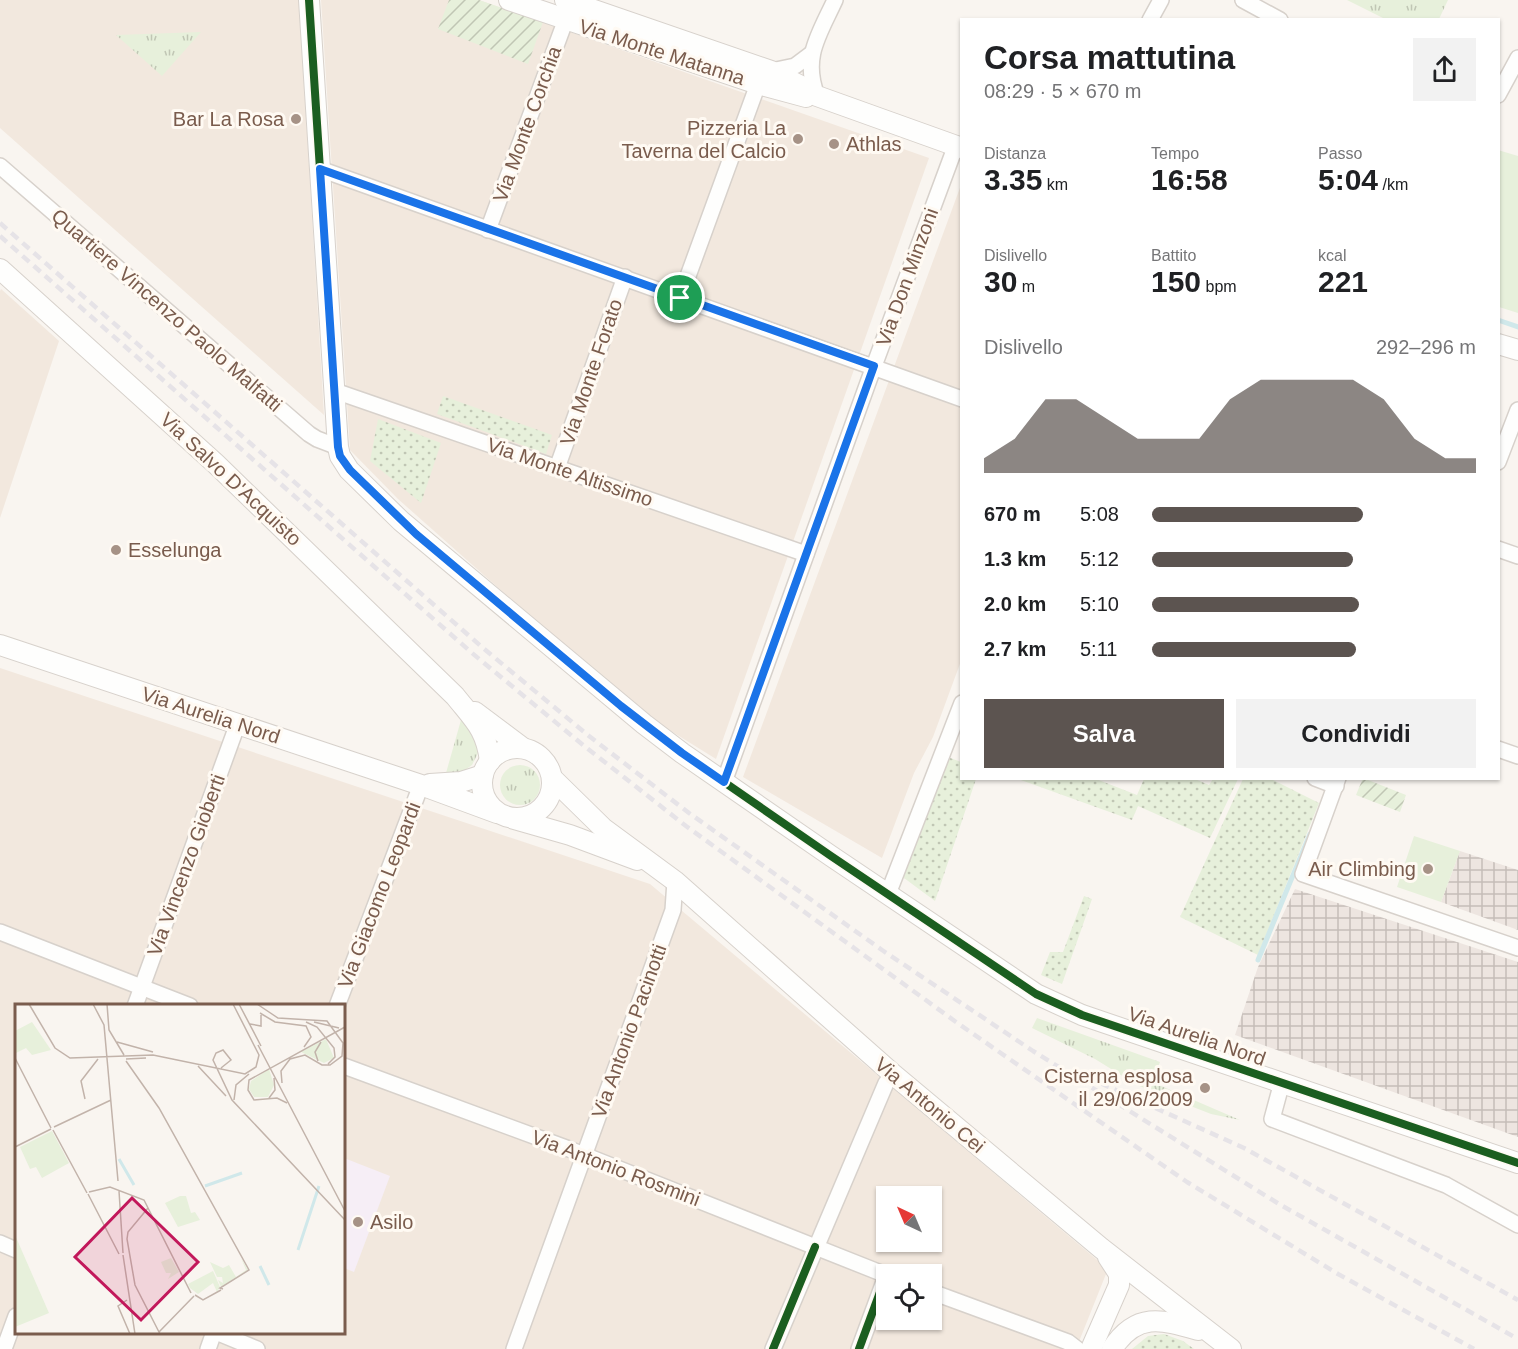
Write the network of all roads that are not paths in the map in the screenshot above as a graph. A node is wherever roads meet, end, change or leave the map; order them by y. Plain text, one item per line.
1 (309, 0) edge
2 (509, 0) edge
3 (835, 0) edge
4 (1161, 0) edge
5 (1243, 0) edge
6 (565, 10) edge
7 (1151, 18) edge
8 (1276, 18) edge
9 (811, 54) junction
10 (1518, 58) edge
11 (765, 77) junction
12 (1500, 91) edge
13 (817, 96) junction
14 (958, 147) edge
15 (0, 166) edge
16 (320, 169) junction
17 (488, 230) junction
18 (0, 269) edge
19 (625, 277) junction
20 (680, 298) junction
21 (1500, 345) edge
22 (1518, 350) edge
23 (874, 366) junction
24 (335, 391) junction
25 (960, 398) edge
26 (1518, 410) edge
27 (338, 447) junction
28 (1500, 457) edge
29 (557, 468) junction
30 (1500, 550) edge
31 (806, 554) junction
32 (1518, 556) edge
33 (0, 645) edge
34 (455, 696) junction
35 (960, 708) edge
36 (238, 723) junction
37 (523, 748) junction
38 (1500, 750) edge
39 (1518, 756) edge
40 (486, 768) junction
41 (552, 778) junction
42 (724, 782) junction
43 (1337, 782) edge
44 (421, 785) junction
45 (503, 815) junction
46 (658, 868) junction
47 (675, 881) junction
48 (888, 894) junction
49 (0, 932) edge
50 (1518, 948) edge
51 (142, 986) junction
52 (135, 1004) edge
53 (187, 1004) edge
54 (337, 1004) edge
55 (345, 1066) edge
56 (1282, 1082) junction
57 (886, 1083) dead end
58 (583, 1154) junction
59 (1518, 1163) edge
60 (1518, 1225) edge
61 (0, 1243) edge
62 (815, 1247) junction
63 (1101, 1248) junction
64 (15, 1250) edge
65 (876, 1272) edge
66 (942, 1296) edge
67 (876, 1303) edge
68 (15, 1319) edge
69 (214, 1334) edge
70 (220, 1334) edge
71 (1209, 1334) junction
72 (4, 1349) edge
73 (208, 1349) edge
74 (257, 1349) edge
75 (514, 1349) edge
76 (773, 1349) edge
77 (859, 1349) edge
78 (1077, 1349) edge
79 (1091, 1349) edge
80 (1112, 1349) edge
81 (1231, 1349) edge

1 - 16 street
2 - 6 street, Via Monte Matanna
3 - 9 street
4 - 7 street
5 - 8 street
6 - 11 street, Via Monte Matanna
6 - 17 street, Via Monte Corchia
9 - 11 street
9 - 13 street
10 - 12 street
11 - 13 street, Via Monte Matanna
11 - 20 street
13 - 14 street, Via Monte Matanna
14 - 23 street, Via Don Minzoni
15 - 27 street, Quartiere Vincenzo Paolo Malfatti
16 - 17 street
16 - 24 street
17 - 19 street
18 - 34 street, Via Salvo D'Acquisto
19 - 20 street
19 - 29 street, Via Monte Forato
20 - 23 street
21 - 22 street
23 - 25 street
23 - 31 street, Via Don Minzoni
24 - 27 street
24 - 29 street, Via Monte Altissimo
26 - 28 street
27 - 42 street, Via Aurelia Nord
29 - 31 street, Via Monte Altissimo
30 - 32 street
31 - 42 street, Via Don Minzoni
33 - 36 street, Via Aurelia Nord
34 - 37 street, Via Salvo D'Acquisto
34 - 40 street, Via Salvo D'Acquisto
35 - 48 street
36 - 44 street, Via Aurelia Nord
36 - 51 street, Via Vincenzo Gioberti
37 - 40 street
37 - 41 street
38 - 39 street
40 - 44 street, Via Aurelia Nord
40 - 45 street
41 - 45 street
41 - 46 street, Via Antonio Cei
42 - 48 street, Via Aurelia Nord
43 - 50 street
44 - 45 street, Via Aurelia Nord
44 - 54 street, Via Giacomo Leopardi
45 - 46 street, Via Antonio Cei
46 - 47 street, Via Antonio Cei
47 - 58 street, Via Antonio Pacinotti
47 - 63 street, Via Antonio Cei
48 - 56 street, Via Aurelia Nord
49 - 51 street
51 - 52 street, Via Vincenzo Gioberti
51 - 53 street
55 - 58 street, Via Antonio Rosmini
56 - 59 street, Via Aurelia Nord
56 - 60 street
57 - 62 street
58 - 62 street, Via Antonio Rosmini
58 - 75 street, Via Antonio Pacinotti
61 - 64 street
62 - 65 street, Via Antonio Rosmini
62 - 76 street
63 - 71 street, Via Antonio Cei
63 - 79 street
66 - 78 street
67 - 77 street
68 - 72 street
69 - 73 street
70 - 74 street
71 - 80 street
71 - 81 street

